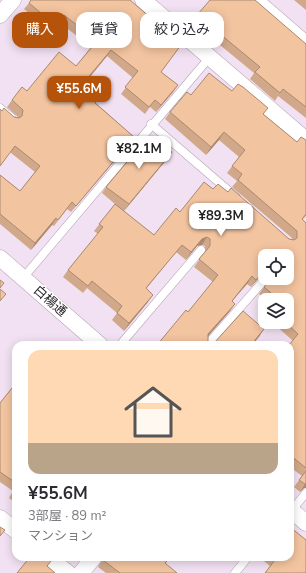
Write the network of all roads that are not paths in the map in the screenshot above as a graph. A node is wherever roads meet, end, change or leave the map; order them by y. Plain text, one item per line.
1 (13, 0) edge
2 (143, 0) edge
3 (255, 0) edge
4 (0, 15) edge
5 (306, 44) edge
6 (209, 58) junction
7 (0, 108) edge
8 (13, 119) edge
9 (151, 124) junction
10 (306, 140) edge
11 (240, 201) edge
12 (201, 250) edge
13 (0, 258) edge
14 (23, 278) junction
15 (260, 285) edge
16 (95, 341) edge
17 (123, 341) edge
18 (211, 341) edge
19 (306, 493) edge
20 (294, 507) edge
21 (294, 513) edge
22 (0, 518) edge
23 (306, 523) edge
24 (12, 528) edge
25 (53, 561) edge
26 (90, 561) edge
27 (245, 561) edge
28 (68, 573) edge
29 (80, 573) edge
30 (235, 573) edge

1 - 4 street
2 - 6 street
3 - 5 street
6 - 9 lane
6 - 10 street
7 - 8 lane
9 - 11 lane
9 - 14 lane
12 - 17 lane
13 - 14 street, 白楊通
14 - 16 street, 白楊通
15 - 18 lane
19 - 20 lane
21 - 23 street
22 - 24 street
25 - 28 street
26 - 29 street
27 - 30 lane

